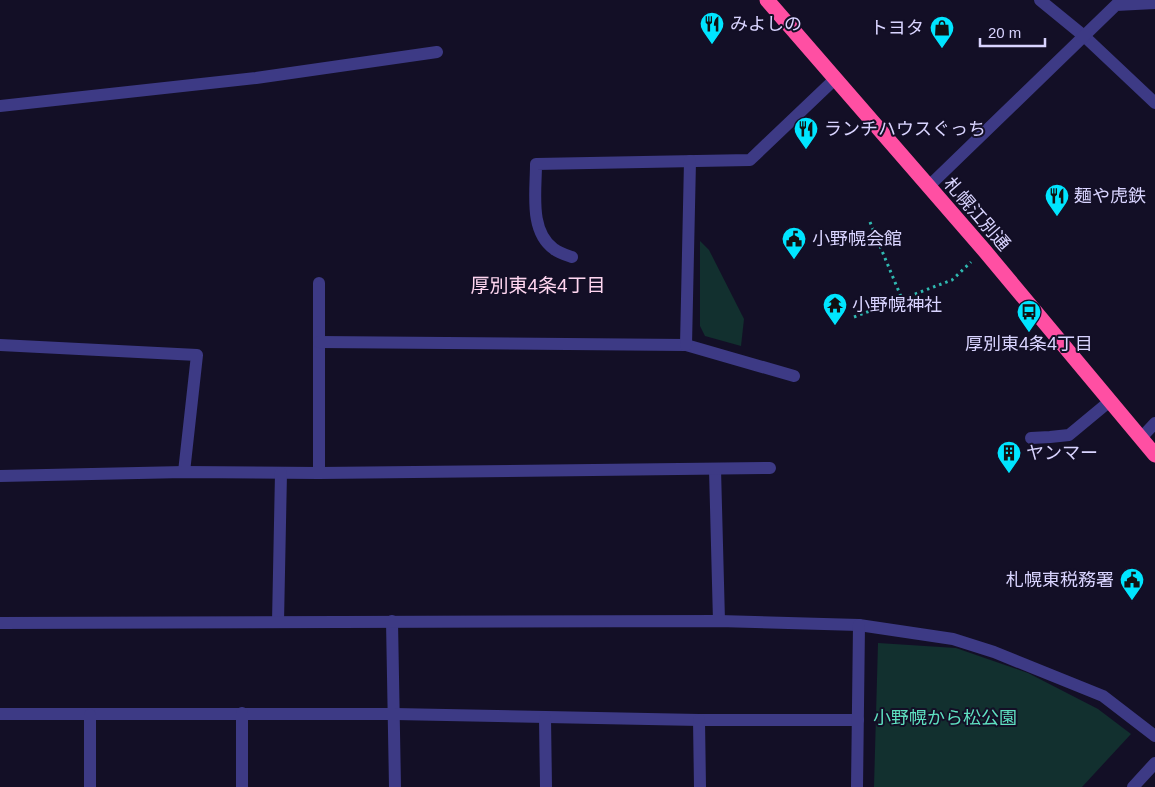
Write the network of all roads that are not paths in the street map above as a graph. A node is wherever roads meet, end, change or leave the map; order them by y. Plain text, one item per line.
1 (768, 0) edge
2 (1040, 0) edge
3 (1155, 3) edge
4 (1084, 36) junction
5 (437, 52) dead end
6 (835, 79) junction
7 (1155, 103) edge
8 (0, 106) edge
9 (690, 161) junction
10 (929, 186) junction
11 (572, 256) dead end
12 (318, 283) dead end
13 (319, 342) junction
14 (0, 345) edge
15 (686, 345) junction
16 (794, 376) dead end
17 (1110, 401) junction
18 (1155, 423) edge
19 (1031, 438) dead end
20 (1141, 438) junction
21 (1155, 455) edge
22 (770, 468) dead end
23 (715, 469) junction
24 (184, 472) junction
25 (281, 473) junction
26 (319, 474) junction
27 (0, 476) edge
28 (719, 621) junction
29 (0, 622) edge
30 (278, 622) junction
31 (392, 622) junction
32 (859, 625) junction
33 (242, 713) junction
34 (0, 714) edge
35 (395, 714) junction
36 (90, 715) junction
37 (545, 718) junction
38 (699, 720) junction
39 (858, 720) junction
40 (1155, 736) edge
41 (1155, 763) edge
42 (90, 787) edge
43 (242, 787) edge
44 (395, 787) edge
45 (546, 787) edge
46 (700, 787) edge
47 (857, 787) edge
48 (1133, 787) edge

1 - 6 highway, 札幌江別通
2 - 4 street
3 - 4 street
4 - 7 street
4 - 10 street
5 - 8 street
6 - 9 street
6 - 10 highway, 札幌江別通
9 - 11 street
9 - 15 street
10 - 17 highway, 札幌江別通
12 - 13 street
13 - 15 street
13 - 26 street
14 - 24 street
15 - 16 street
17 - 19 street
17 - 20 highway, 札幌江別通
18 - 20 street
20 - 21 highway, 札幌江別通
22 - 23 street
23 - 26 street
23 - 28 street
24 - 25 street
24 - 27 street
25 - 26 street
25 - 30 street
28 - 31 street
28 - 32 street
29 - 30 street
30 - 31 street
31 - 35 street
32 - 39 street
32 - 40 street
33 - 35 street
33 - 36 street
33 - 43 street
34 - 36 street
35 - 37 street
35 - 44 street
36 - 42 street
37 - 38 street
37 - 45 street
38 - 39 street
38 - 46 street
39 - 47 street
41 - 48 street

